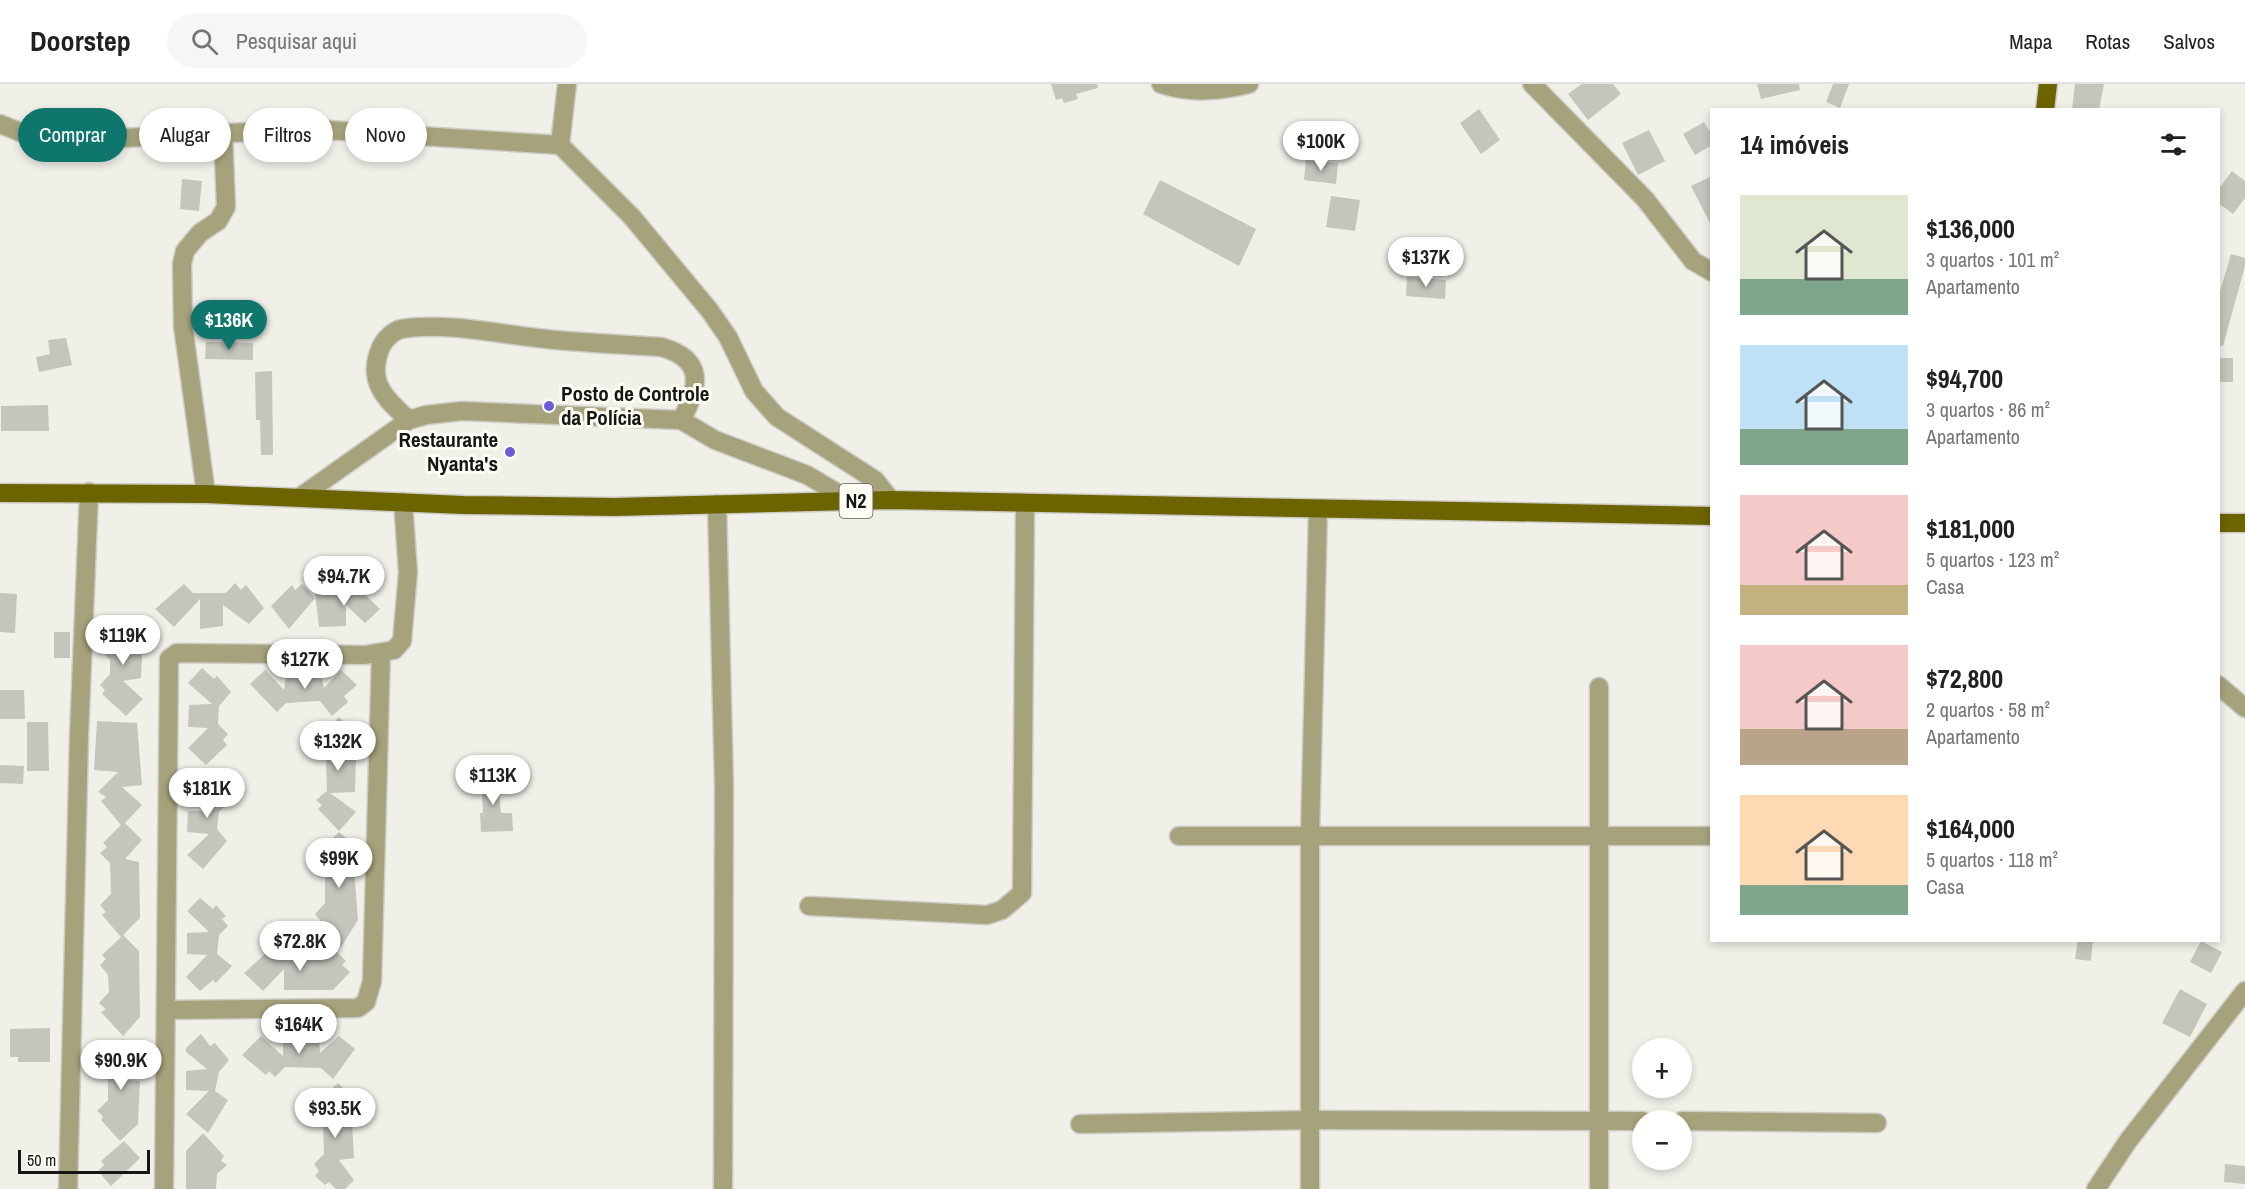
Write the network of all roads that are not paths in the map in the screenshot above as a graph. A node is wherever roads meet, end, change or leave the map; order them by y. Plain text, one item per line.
1 (567, 84) edge
2 (1161, 84) edge
3 (1249, 84) edge
4 (1532, 84) edge
5 (2048, 84) edge
6 (2045, 108) edge
7 (0, 124) edge
8 (231, 131) edge
9 (139, 136) edge
10 (560, 145) junction
11 (224, 162) edge
12 (1710, 271) edge
13 (409, 420) junction
14 (681, 420) junction
15 (90, 492) junction
16 (0, 493) edge
17 (206, 494) junction
18 (300, 497) junction
19 (891, 500) junction
20 (851, 501) junction
21 (403, 502) junction
22 (717, 504) junction
23 (1025, 504) junction
24 (1318, 510) junction
25 (1710, 516) edge
26 (2220, 523) edge
27 (2245, 523) edge
28 (381, 653) junction
29 (1599, 687) dead end
30 (2220, 687) edge
31 (2245, 708) edge
32 (1179, 836) dead end
33 (1310, 836) junction
34 (1598, 836) junction
35 (1710, 836) edge
36 (809, 906) dead end
37 (2245, 991) edge
38 (166, 1010) junction
39 (1309, 1120) junction
40 (1599, 1121) junction
41 (1632, 1121) edge
42 (1692, 1122) edge
43 (1877, 1123) dead end
44 (1080, 1124) dead end
45 (2128, 1141) junction
46 (68, 1189) edge
47 (165, 1189) edge
48 (723, 1189) edge
49 (1310, 1189) edge
50 (1599, 1189) edge
51 (2083, 1189) edge
52 (2096, 1189) edge

1 - 10 street
2 - 3 street
4 - 12 street
5 - 6 main road
7 - 9 street
8 - 10 street
10 - 19 street
11 - 17 street
13 - 14 street
13 - 14 street
13 - 18 street
14 - 20 street
15 - 16 main road, N2
15 - 17 main road, N2
15 - 46 street
17 - 18 main road, N2
18 - 21 main road, N2
19 - 20 main road, N2
19 - 23 main road, N2
20 - 22 main road, N2
21 - 22 main road, N2
21 - 28 street
22 - 48 street
23 - 24 main road, N2
23 - 36 street
24 - 25 main road, N2
24 - 33 street
26 - 27 main road
28 - 38 street
28 - 38 street
29 - 34 street
30 - 31 street
32 - 33 street
33 - 34 street
33 - 39 street
34 - 35 street
34 - 40 street
37 - 45 street
38 - 47 street
39 - 40 street
39 - 44 street
39 - 49 street
40 - 41 street
40 - 50 street
42 - 43 street
45 - 51 street
45 - 52 street

